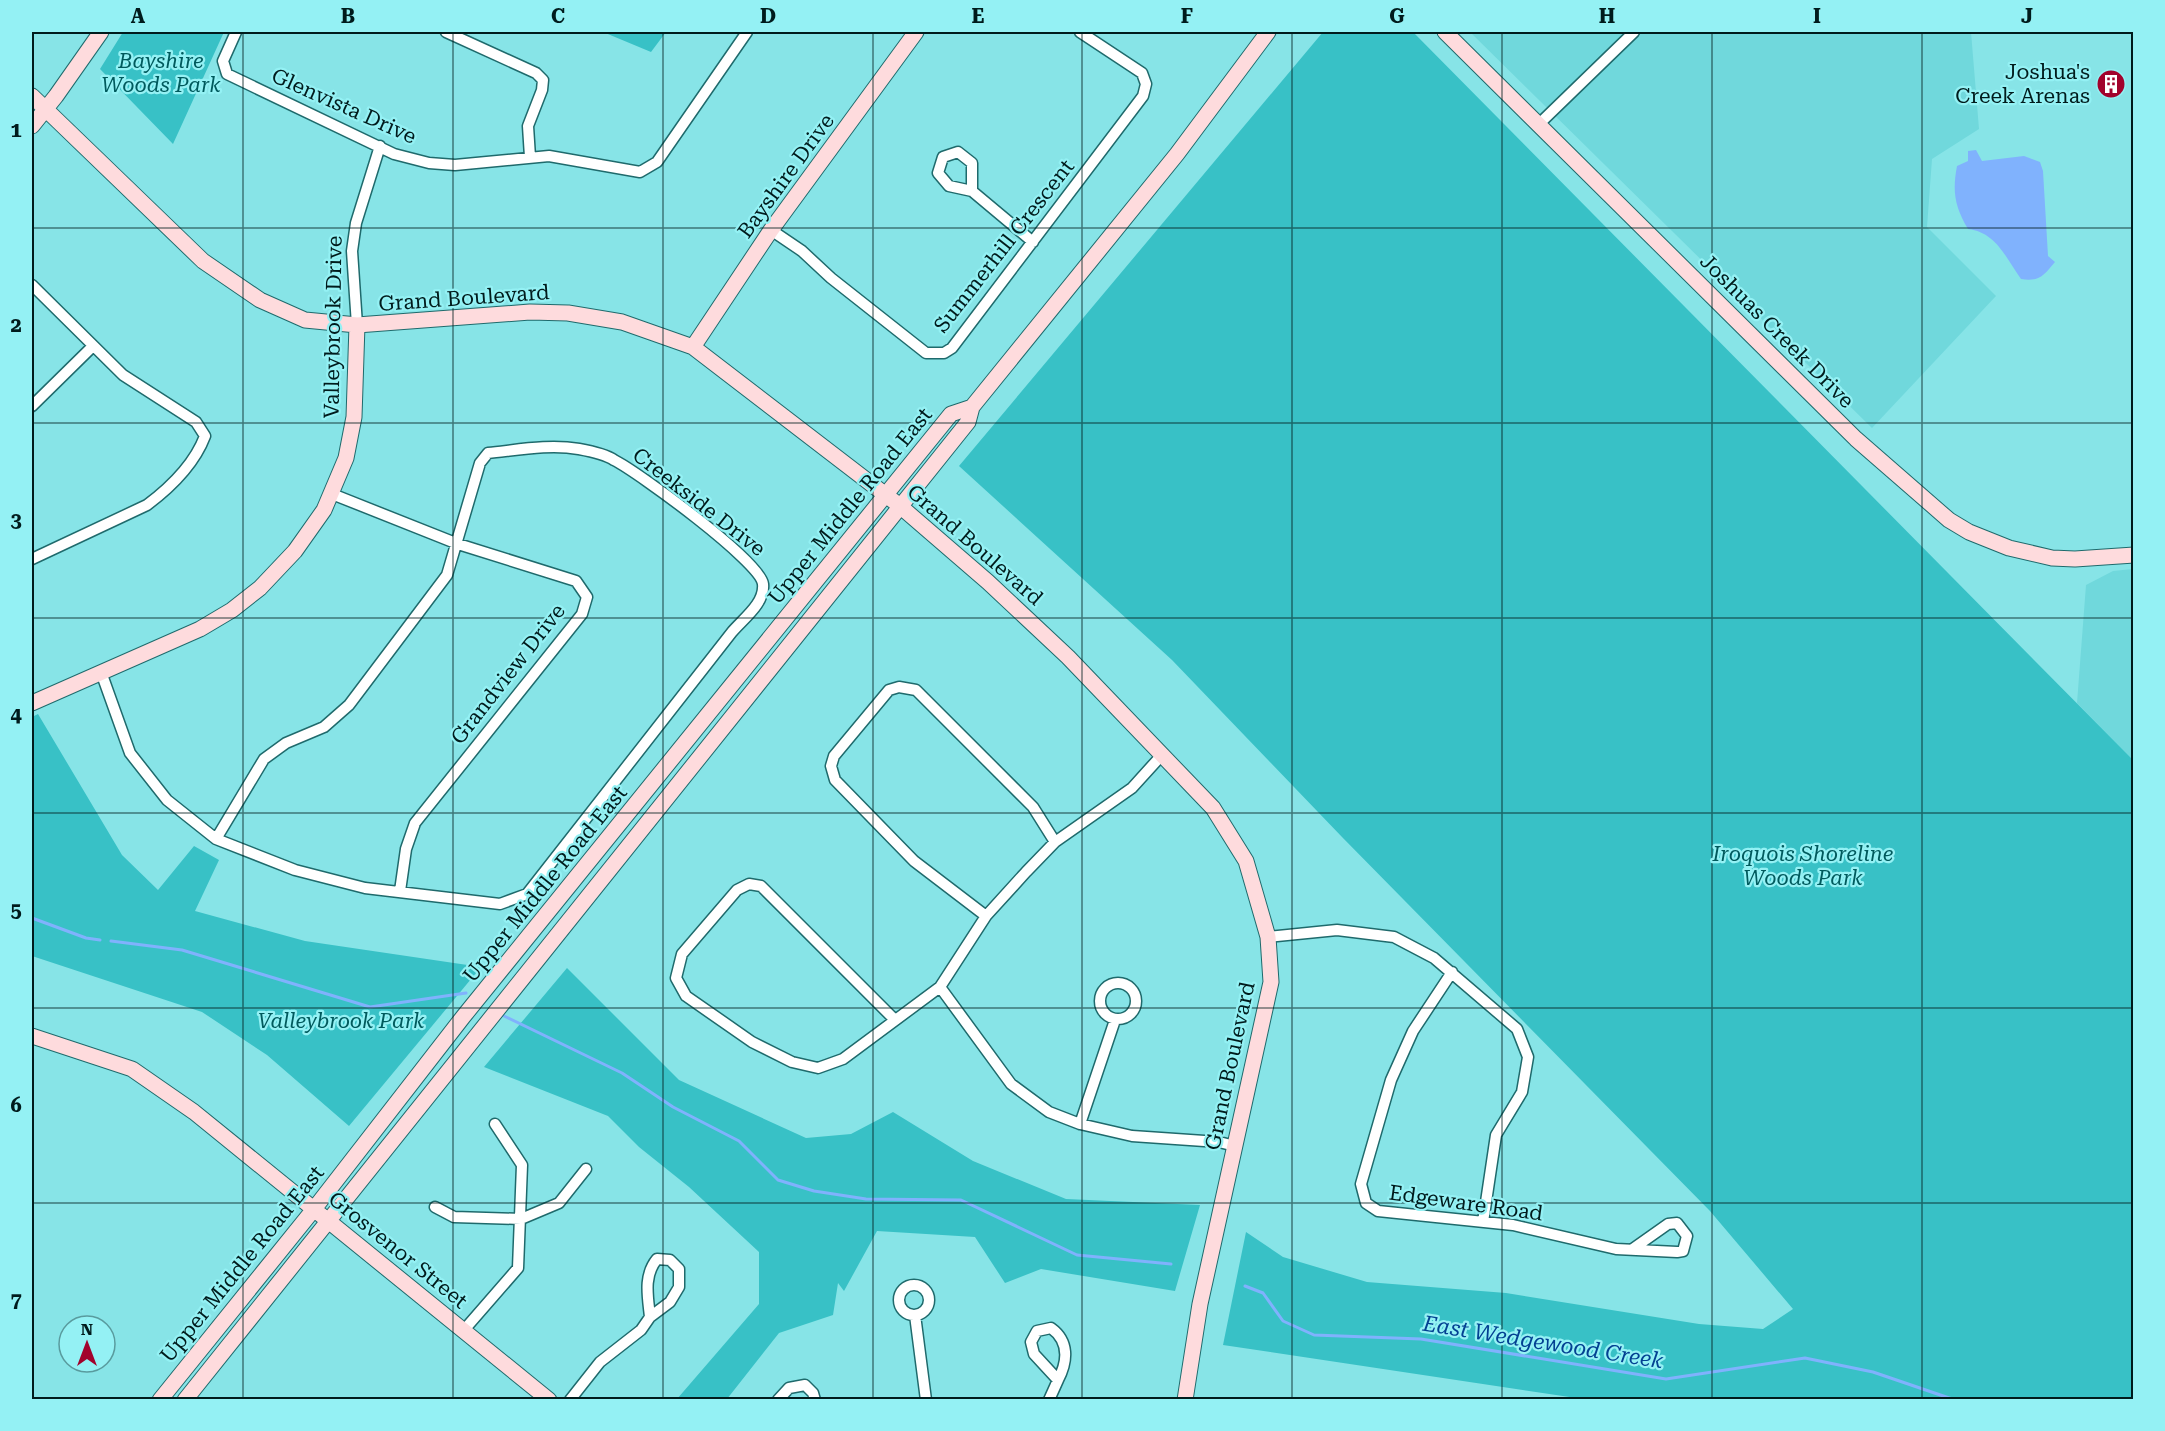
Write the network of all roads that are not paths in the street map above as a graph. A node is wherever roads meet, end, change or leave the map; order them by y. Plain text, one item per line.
1 (102, 32) edge
2 (236, 32) edge
3 (446, 32) edge
4 (747, 32) edge
5 (916, 32) edge
6 (1080, 32) edge
7 (1268, 32) edge
8 (1445, 32) edge
9 (1634, 32) edge
10 (32, 96) edge
11 (45, 109) junction
12 (1538, 125) junction
13 (32, 126) edge
14 (380, 146) junction
15 (530, 157) junction
16 (972, 190) dead end
17 (771, 230) junction
18 (1033, 242) junction
19 (32, 285) edge
20 (357, 326) junction
21 (92, 347) junction
22 (693, 347) junction
23 (32, 406) edge
24 (972, 407) junction
25 (332, 494) junction
26 (887, 496) junction
27 (900, 506) junction
28 (458, 544) junction
29 (2133, 555) edge
30 (32, 559) edge
31 (101, 672) junction
32 (32, 703) edge
33 (1161, 756) junction
34 (216, 839) junction
35 (1055, 842) junction
36 (400, 891) junction
37 (986, 916) junction
38 (1268, 937) junction
39 (1452, 972) junction
40 (940, 987) junction
41 (895, 1020) junction
42 (1115, 1020) dead end
43 (32, 1036) edge
44 (495, 1124) dead end
45 (1080, 1124) junction
46 (1235, 1146) junction
47 (586, 1169) dead end
48 (435, 1207) dead end
49 (314, 1209) junction
50 (521, 1219) junction
51 (327, 1220) junction
52 (1483, 1222) junction
53 (1634, 1248) dead end
54 (915, 1315) dead end
55 (650, 1317) junction
56 (464, 1330) junction
57 (1058, 1380) junction
58 (160, 1400) edge
59 (185, 1400) edge
60 (549, 1400) edge
61 (570, 1400) edge
62 (778, 1400) edge
63 (815, 1400) edge
64 (926, 1400) edge
65 (1049, 1400) edge
66 (1185, 1400) edge

1 - 11 street
2 - 14 street, Glenvista Drive
3 - 15 street
4 - 15 street, Glenvista Drive
5 - 17 street, Bayshire Drive
6 - 18 street, Summerhill Crescent
7 - 24 street, Upper Middle Road East
8 - 12 street, Joshuas Creek Drive
9 - 12 street
10 - 11 street, Grand Boulevard
11 - 13 street
11 - 20 street, Grand Boulevard
12 - 29 street, Joshuas Creek Drive
14 - 15 street, Glenvista Drive
14 - 20 street, Valleybrook Drive
16 - 18 street
17 - 18 street, Summerhill Crescent
17 - 22 street, Bayshire Drive
19 - 21 street
20 - 22 street, Grand Boulevard
20 - 25 street, Valleybrook Drive
21 - 23 street
21 - 30 street
22 - 26 street, Grand Boulevard
24 - 26 street, Upper Middle Road East
24 - 27 street, Upper Middle Road East
25 - 28 street, Grandview Drive
25 - 31 street, Valleybrook Drive
26 - 27 street, Grand Boulevard
26 - 49 street, Upper Middle Road East
27 - 33 street, Grand Boulevard
27 - 51 street, Upper Middle Road East
28 - 34 street, Creekside Drive
28 - 36 street, Grandview Drive
28 - 36 street, Creekside Drive
31 - 32 street, Valleybrook Drive
31 - 34 street, Creekside Drive
33 - 35 street
33 - 38 street, Grand Boulevard
34 - 36 street, Creekside Drive
35 - 37 street
35 - 37 street
37 - 40 street
38 - 39 street
38 - 46 street, Grand Boulevard
39 - 52 street
39 - 52 street, Edgeware Road
40 - 41 street
40 - 45 street
41 - 41 street
42 - 45 street
43 - 49 street, Grosvenor Street
44 - 50 street
45 - 46 street
46 - 66 street, Grand Boulevard
47 - 50 street
48 - 50 street
49 - 51 street, Grosvenor Street
49 - 58 street, Upper Middle Road East
50 - 56 street
51 - 56 street, Grosvenor Street
51 - 59 street, Upper Middle Road East
52 - 53 street, Edgeware Road
54 - 64 street
55 - 55 street
55 - 61 street
56 - 60 street, Grosvenor Street
57 - 57 street
57 - 65 street
62 - 63 street

